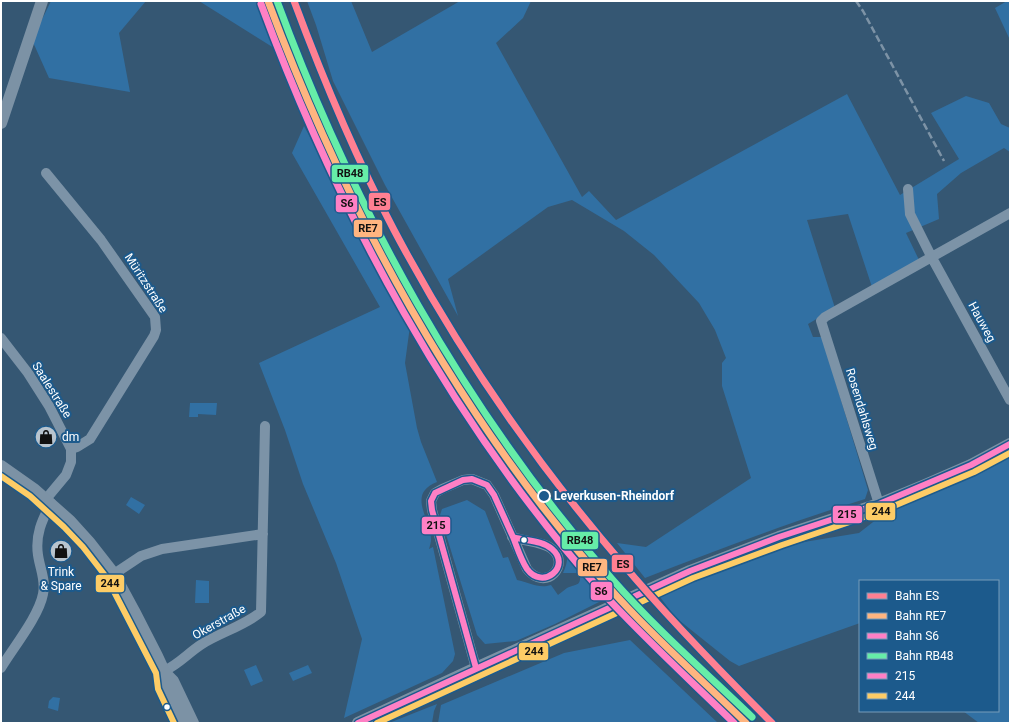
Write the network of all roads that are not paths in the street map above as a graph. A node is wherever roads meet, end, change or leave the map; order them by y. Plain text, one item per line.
1 (42, 1) edge
2 (1, 123) edge
3 (46, 173) dead end
4 (908, 189) dead end
5 (1010, 213) edge
6 (931, 256) junction
7 (1, 338) edge
8 (1010, 400) edge
9 (266, 426) dead end
10 (1010, 444) edge
11 (71, 449) junction
12 (1, 466) edge
13 (48, 501) junction
14 (879, 504) junction
15 (263, 534) junction
16 (512, 537) junction
17 (114, 574) junction
18 (1, 668) edge
19 (476, 668) junction
20 (164, 671) junction
21 (183, 723) edge
22 (193, 723) edge
23 (358, 723) edge

1 - 2 main road
3 - 11 street, Müritzstraße
4 - 6 street, Hauweg
5 - 6 street
6 - 8 street, Hauweg
6 - 14 street, Rosendahlsweg
7 - 11 street, Saalestraße
9 - 15 street, Okerstraße
10 - 14 main road
11 - 13 street
12 - 13 main road
13 - 17 main road
13 - 18 street
14 - 19 main road
15 - 17 street
15 - 20 street, Okerstraße
16 - 16 street
16 - 19 street
17 - 20 main road
19 - 23 main road
20 - 21 main road
20 - 22 main road

